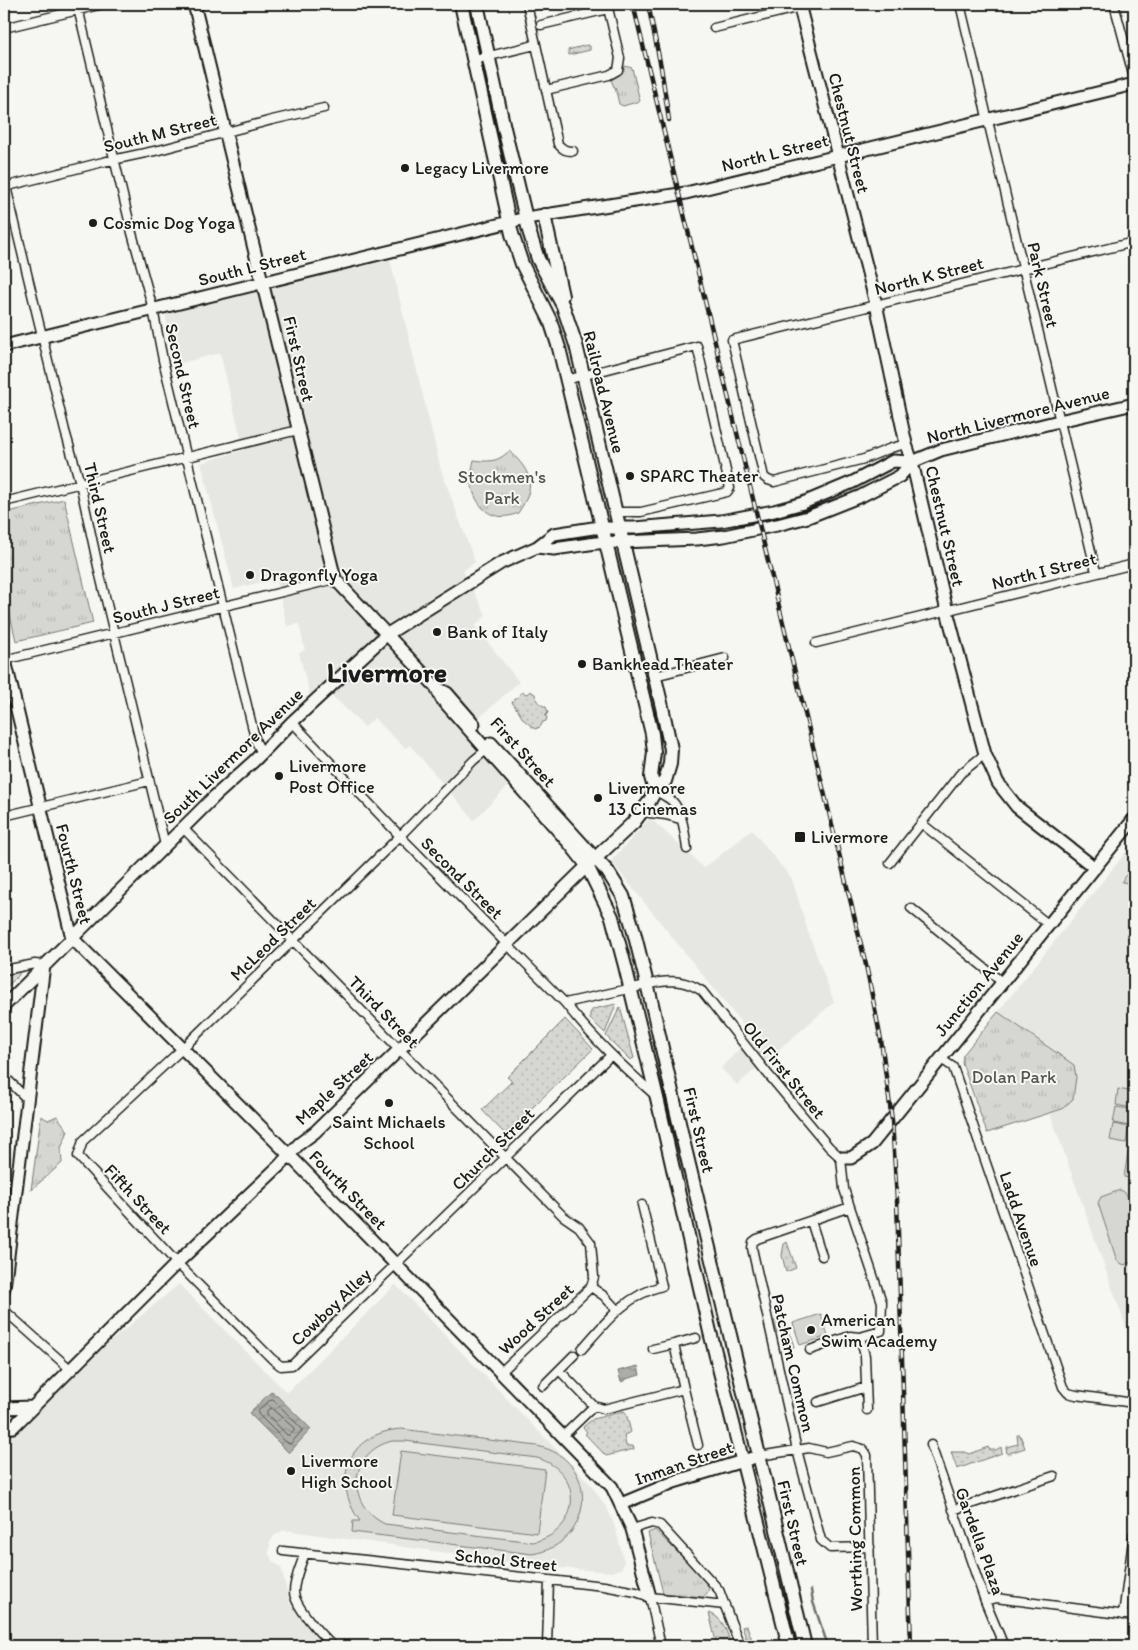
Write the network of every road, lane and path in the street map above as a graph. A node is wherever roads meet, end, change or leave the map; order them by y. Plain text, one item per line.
1 (102, 4) edge
2 (194, 4) edge
3 (461, 4) edge
4 (477, 4) edge
5 (527, 4) edge
6 (814, 4) edge
7 (960, 4) edge
8 (1114, 4) edge
9 (799, 5) edge
10 (608, 6) edge
11 (78, 7) edge
12 (541, 25) dead end
13 (4, 28) edge
14 (714, 28) dead end
15 (535, 45) junction
16 (488, 56) junction
17 (473, 60) junction
18 (1134, 78) edge
19 (1134, 84) edge
20 (546, 90) junction
21 (324, 108) dead end
22 (988, 120) junction
23 (225, 132) junction
24 (573, 151) dead end
25 (837, 156) junction
26 (115, 160) junction
27 (4, 184) edge
28 (544, 215) junction
29 (526, 218) junction
30 (510, 222) junction
31 (1134, 242) edge
32 (1024, 267) junction
33 (263, 282) junction
34 (876, 304) junction
35 (153, 309) junction
36 (568, 320) junction
37 (42, 336) junction
38 (4, 346) edge
39 (583, 376) junction
40 (566, 380) junction
41 (1134, 404) edge
42 (1059, 421) junction
43 (298, 430) junction
44 (906, 444) junction
45 (187, 457) junction
46 (912, 462) junction
47 (768, 480) joint
48 (80, 483) junction
49 (4, 502) edge
50 (616, 512) junction
51 (603, 528) junction
52 (620, 528) junction
53 (606, 542) junction
54 (623, 542) junction
55 (537, 548) junction
56 (1134, 564) edge
57 (1096, 572) junction
58 (335, 579) junction
59 (223, 606) junction
60 (947, 611) junction
61 (114, 633) junction
62 (386, 634) junction
63 (816, 643) dead end
64 (725, 658) dead end
65 (4, 659) edge
66 (655, 676) junction
67 (292, 722) junction
68 (489, 747) junction
69 (262, 753) junction
70 (985, 754) junction
71 (150, 781) junction
72 (655, 791) junction
73 (40, 808) junction
74 (642, 812) junction
75 (4, 816) edge
76 (680, 819) junction
77 (1134, 819) edge
78 (921, 823) junction
79 (183, 828) junction
80 (400, 836) junction
81 (165, 845) junction
82 (687, 849) dead end
83 (592, 863) junction
84 (890, 863) dead end
85 (1095, 868) junction
86 (911, 908) dead end
87 (1050, 925) junction
88 (72, 938) junction
89 (292, 940) junction
90 (507, 944) junction
91 (44, 965) junction
92 (4, 970) edge
93 (1003, 982) junction
94 (648, 984) junction
95 (630, 988) junction
96 (565, 1003) junction
97 (4, 1006) edge
98 (183, 1048) junction
99 (399, 1049) junction
100 (611, 1055) junction
101 (941, 1059) junction
102 (4, 1076) edge
103 (657, 1098) junction
104 (28, 1100) junction
105 (289, 1155) junction
106 (78, 1156) joint
107 (506, 1157) junction
108 (841, 1158) junction
109 (642, 1205) dead end
110 (850, 1207) junction
111 (811, 1221) junction
112 (822, 1256) dead end
113 (177, 1263) junction
114 (396, 1265) junction
115 (4, 1288) edge
116 (591, 1288) junction
117 (4, 1310) edge
118 (617, 1310) junction
119 (860, 1337) junction
120 (696, 1338) dead end
121 (674, 1344) junction
122 (653, 1348) dead end
123 (582, 1350) dead end
124 (810, 1350) dead end
125 (574, 1355) dead end
126 (70, 1369) junction
127 (559, 1370) junction
128 (501, 1372) junction
129 (543, 1386) dead end
130 (866, 1387) junction
131 (684, 1389) junction
132 (818, 1402) dead end
133 (1134, 1403) edge
134 (594, 1406) junction
135 (32, 1407) junction
136 (4, 1408) edge
137 (867, 1410) dead end
138 (4, 1428) edge
139 (564, 1436) junction
140 (698, 1445) dead end
141 (930, 1445) dead end
142 (797, 1450) junction
143 (759, 1456) junction
144 (742, 1460) junction
145 (1054, 1476) dead end
146 (621, 1504) junction
147 (953, 1510) junction
148 (632, 1529) junction
149 (1134, 1533) edge
150 (870, 1547) junction
151 (283, 1550) dead end
152 (305, 1553) junction
153 (548, 1580) junction
154 (650, 1597) junction
155 (985, 1601) junction
156 (725, 1605) junction
157 (1123, 1615) junction
158 (1134, 1616) edge
159 (333, 1646) edge
160 (547, 1646) edge
161 (661, 1646) edge
162 (740, 1646) edge
163 (789, 1646) edge
164 (806, 1646) edge
165 (872, 1646) edge
166 (1004, 1646) edge

1 - 11 street
2 - 23 street, First Street
3 - 17 main road, Railroad Avenue
4 - 16 main road, Railroad Avenue
5 - 15 street
6 - 9 street
7 - 22 street, Park Street
8 - 18 street
9 - 14 street
9 - 25 street, Chestnut Street
10 - 12 street
10 - 20 street
11 - 13 street
11 - 26 street, Second Street
15 - 16 street
15 - 20 street
16 - 17 street
16 - 29 main road, Railroad Avenue
17 - 30 main road, Railroad Avenue
19 - 22 street, North L Street
20 - 24 street
21 - 23 street, South M Street
22 - 25 street, North L Street
22 - 32 street, Park Street
23 - 26 street, South M Street
23 - 33 street, First Street
25 - 28 street, North L Street
25 - 34 street, Chestnut Street
26 - 27 street, South M Street
26 - 35 street, Second Street
27 - 37 street, Third Street
28 - 29 street, North L Street
28 - 36 main road
29 - 30 street, North L Street
29 - 36 main road, Railroad Avenue
30 - 33 street, South L Street
30 - 40 main road, Railroad Avenue
31 - 32 street, North K Street
32 - 34 street, North K Street
32 - 42 street, Park Street
33 - 35 street, South L Street
33 - 43 street, First Street
34 - 44 street, Chestnut Street
34 - 47 street, North K Street
35 - 37 street, South L Street
35 - 45 street, Second Street
36 - 39 main road, Railroad Avenue
37 - 38 street, South L Street
37 - 48 street, Third Street
39 - 40 street
39 - 50 main road, Railroad Avenue
39 - 50 street
40 - 51 main road, Railroad Avenue
41 - 42 street, North Livermore Avenue
42 - 46 street, North Livermore Avenue
42 - 57 street, Park Street
43 - 45 street
43 - 58 street, First Street
44 - 46 street, Chestnut Street
44 - 47 street, North Livermore Avenue
45 - 48 street
45 - 59 street, Second Street
46 - 52 street, North Livermore Avenue
46 - 54 street, North Livermore Avenue
46 - 60 street, Chestnut Street
48 - 49 street
48 - 61 street, Third Street
50 - 52 main road, Railroad Avenue
51 - 52 street, South Livermore Avenue
51 - 53 main road, Railroad Avenue
51 - 55 street, South Livermore Avenue
52 - 54 main road, Railroad Avenue
53 - 54 street, South Livermore Avenue
53 - 55 street, South Livermore Avenue
53 - 72 main road, Railroad Avenue
54 - 66 main road, Railroad Avenue
55 - 62 street, South Livermore Avenue
56 - 57 street, North I Street
57 - 60 street, North I Street
58 - 59 street, South J Street
58 - 62 street, First Street
59 - 61 street, South J Street
59 - 69 street, Second Street
60 - 63 street, North I Street
60 - 70 street, Chestnut Street
61 - 65 street, South J Street
61 - 71 street, Third Street
62 - 67 street, South Livermore Avenue
62 - 68 street, First Street
64 - 66 street
65 - 73 street, Fourth Street
66 - 72 main road, Railroad Avenue
67 - 69 street, South Livermore Avenue
67 - 80 street, Second Street
68 - 80 street, McLeod Street
68 - 83 street, First Street
69 - 79 street, South Livermore Avenue
70 - 78 street
70 - 85 street, Chestnut Street
71 - 73 street
71 - 81 street, Third Street
72 - 74 main road, Maple Street
72 - 76 street
73 - 75 street
73 - 88 street, Fourth Street
74 - 76 street
74 - 83 main road, Maple Street
76 - 82 street
77 - 85 street, Junction Avenue
78 - 84 street
78 - 87 street
79 - 81 street, South Livermore Avenue
79 - 89 street, Third Street
80 - 89 street, McLeod Street
80 - 90 street, Second Street
81 - 88 street, South Livermore Avenue
83 - 90 street, Maple Street
83 - 94 main road, First Street
83 - 95 main road, First Street
85 - 87 street, Junction Avenue
86 - 93 street
87 - 93 street, Junction Avenue
88 - 91 street, South Livermore Avenue
88 - 98 street, Fourth Street
89 - 98 street, McLeod Street
89 - 99 street, Third Street
90 - 96 street, Second Street
90 - 99 street, Maple Street
91 - 92 street
91 - 97 street, South Livermore Avenue
91 - 104 street
93 - 101 street, Junction Avenue
94 - 95 street, Old First Street
94 - 108 street, Old First Street
94 - 143 main road, First Street
95 - 96 street, Old First Street
95 - 103 main road, First Street
96 - 100 street, Second Street
98 - 105 street, Fourth Street
98 - 106 street, McLeod Street
99 - 105 street, Maple Street
99 - 107 street, Third Street
100 - 103 street, Second Street
100 - 107 street, Church Street
101 - 108 street, Junction Avenue
101 - 133 street, Ladd Avenue
102 - 104 street
103 - 144 main road, First Street
104 - 115 street
105 - 113 street, Maple Street
105 - 114 street, Fourth Street
106 - 113 street, Fifth Street
107 - 114 street, Church Street
107 - 116 street, Third Street
108 - 110 street
109 - 118 street
110 - 111 street, Patcham Common
110 - 119 street
111 - 112 street
111 - 142 street, Patcham Common
113 - 114 street, Cowboy Alley
113 - 126 street, Maple Street
114 - 128 street, Fourth Street
116 - 118 street
116 - 128 street, Wood Street
117 - 126 street
118 - 123 street
119 - 124 street
119 - 130 street
120 - 121 street
121 - 122 street
121 - 131 street
125 - 127 street
126 - 135 street, Maple Street
127 - 129 street
127 - 134 street
128 - 139 street, Fourth Street
130 - 132 street
130 - 137 street
131 - 134 street
131 - 140 street
134 - 139 street
135 - 136 street
135 - 138 street, Maple Street
139 - 146 street, Fourth Street
141 - 147 street, Gardella Plaza
142 - 143 street, Worthing Common
142 - 150 street, Patcham Common
142 - 150 street, Worthing Common
143 - 144 street, Inman Street
143 - 164 main road, First Street
144 - 146 street, Inman Street
144 - 163 main road, First Street
145 - 147 street
146 - 148 street, Fourth Street
147 - 155 street, Gardella Plaza
148 - 154 street, Fourth Street
148 - 156 street
149 - 157 street
150 - 165 street, Worthing Common
151 - 152 street, School Street
152 - 153 street, School Street
152 - 159 street
153 - 154 street, School Street
153 - 160 street
154 - 156 street, School Street
154 - 161 street
155 - 157 street
155 - 166 street, Gardella Plaza
156 - 162 street
157 - 158 street

